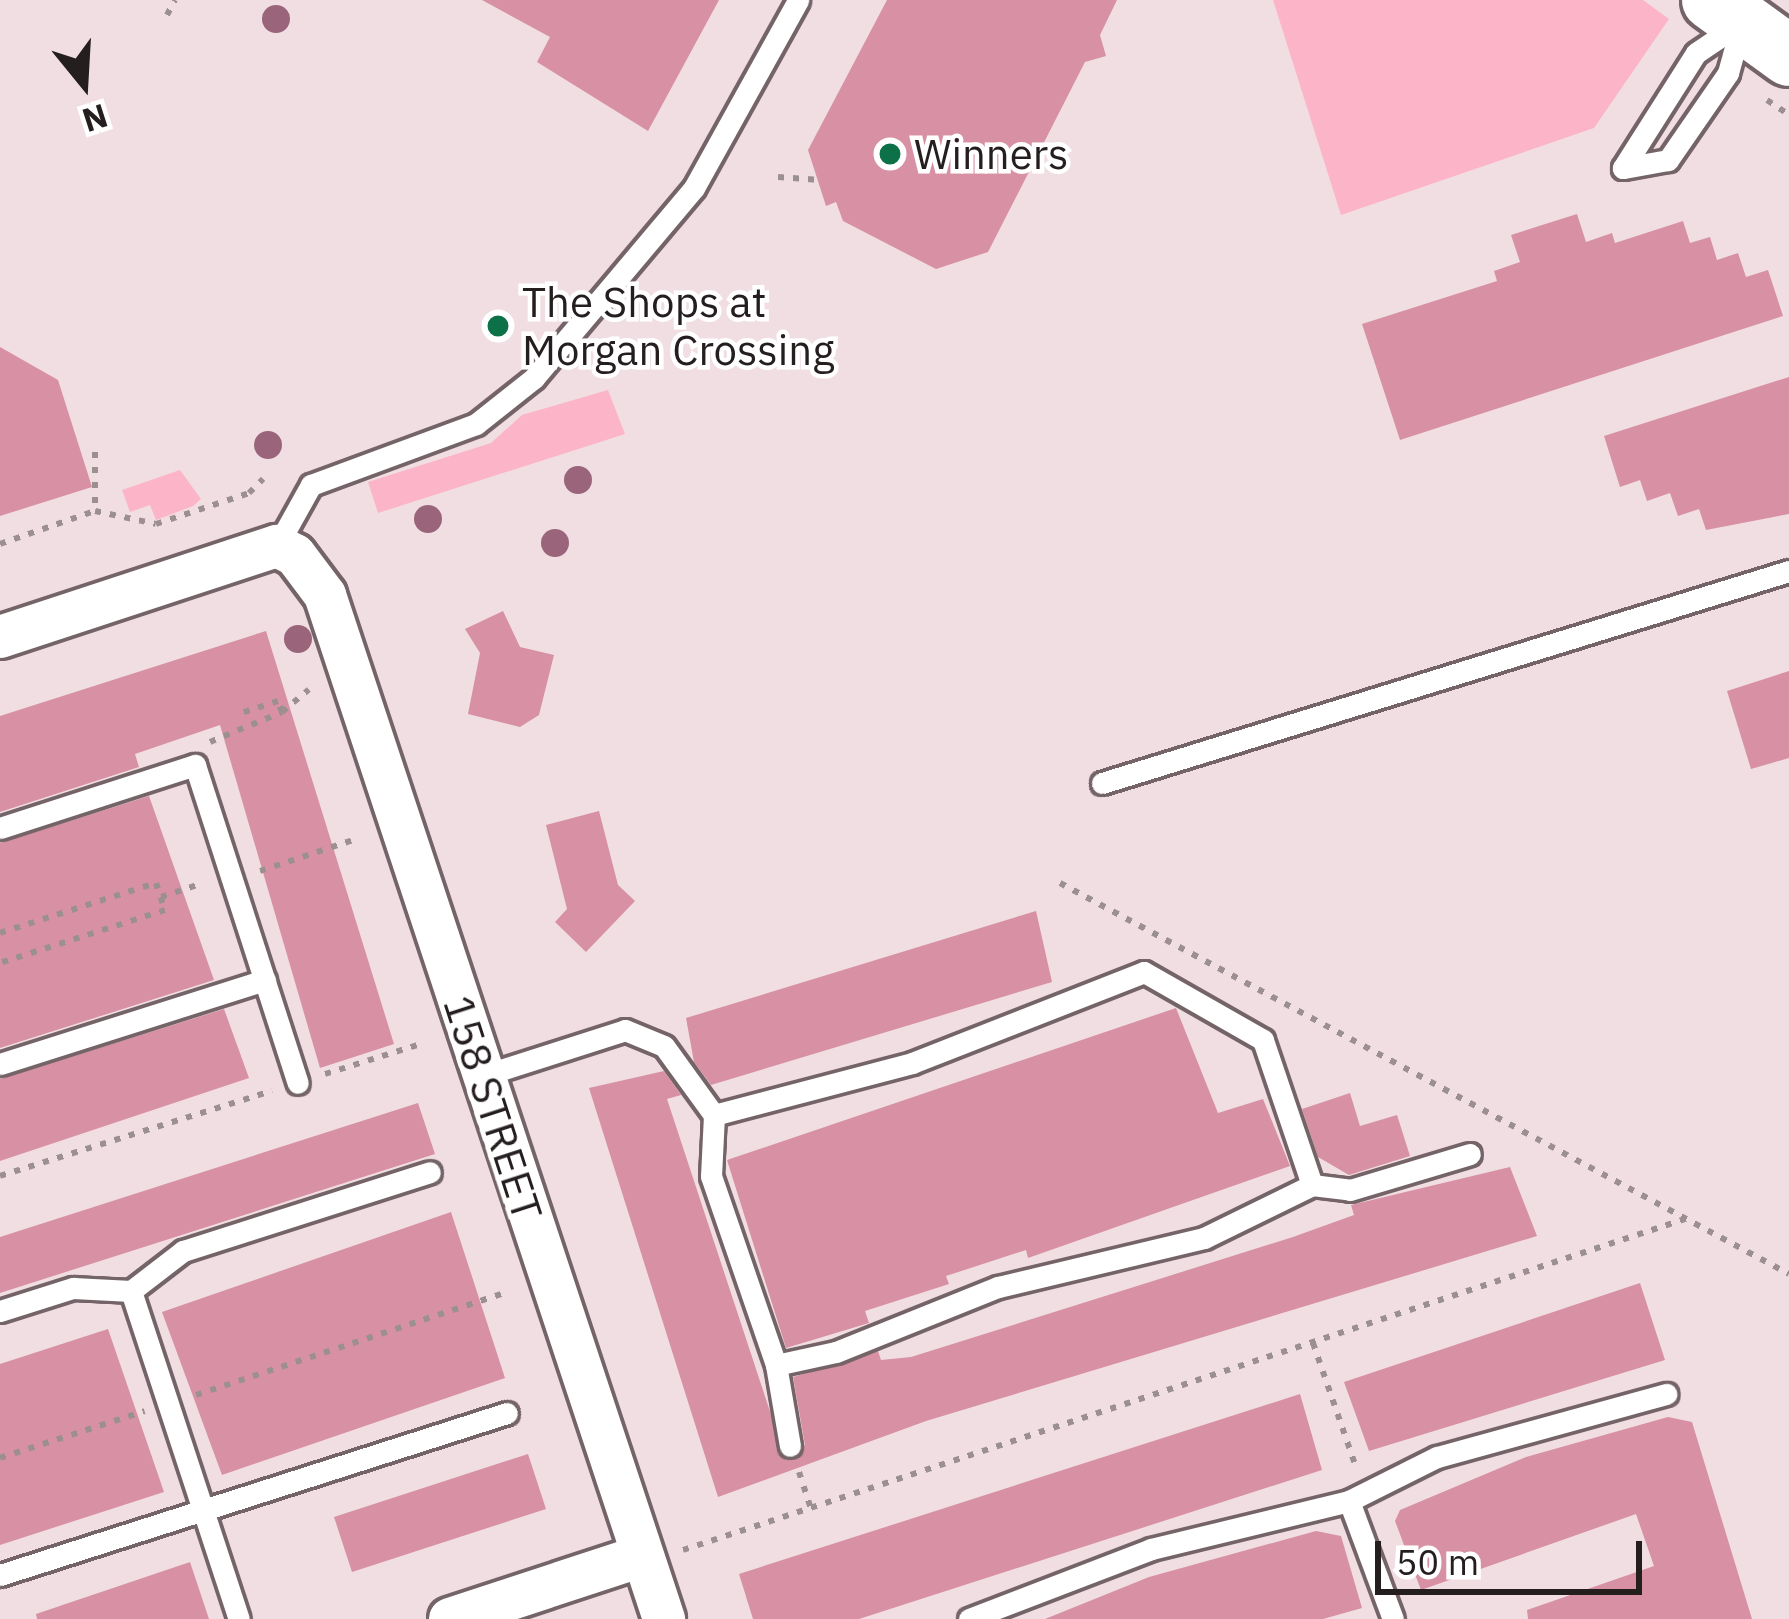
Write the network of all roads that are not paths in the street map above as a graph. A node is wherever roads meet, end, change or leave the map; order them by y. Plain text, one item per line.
1 (798, 0) edge
2 (1748, 26) edge
3 (277, 546) junction
4 (1789, 571) edge
5 (0, 638) edge
6 (1102, 783) dead end
7 (0, 828) edge
8 (265, 980) junction
9 (0, 1064) edge
10 (482, 1076) junction
11 (298, 1083) road end
12 (714, 1115) junction
13 (1470, 1154) dead end
14 (430, 1172) dead end
15 (1312, 1185) junction
16 (131, 1291) junction
17 (0, 1311) edge
18 (776, 1365) junction
19 (1666, 1394) dead end
20 (507, 1413) dead end
21 (790, 1446) road end
22 (1357, 1497) junction
23 (205, 1510) junction
24 (659, 1554) junction
25 (0, 1575) edge
26 (239, 1619) edge
27 (450, 1619) edge
28 (664, 1619) edge
29 (970, 1619) edge
30 (1393, 1619) edge

1 - 3 lane
2 - 2 lane
3 - 5 street
3 - 10 street, 158 STREET
4 - 6 lane
7 - 8 lane
8 - 9 lane
8 - 11 lane
10 - 12 lane
10 - 24 street, 158 STREET
12 - 15 lane
12 - 18 lane
13 - 15 lane
14 - 16 lane
15 - 18 lane
16 - 17 lane
16 - 23 lane
18 - 21 lane
19 - 22 lane
20 - 23 lane
22 - 29 lane
22 - 30 lane
23 - 25 lane
23 - 26 lane
24 - 27 street
24 - 28 street, 158 STREET

